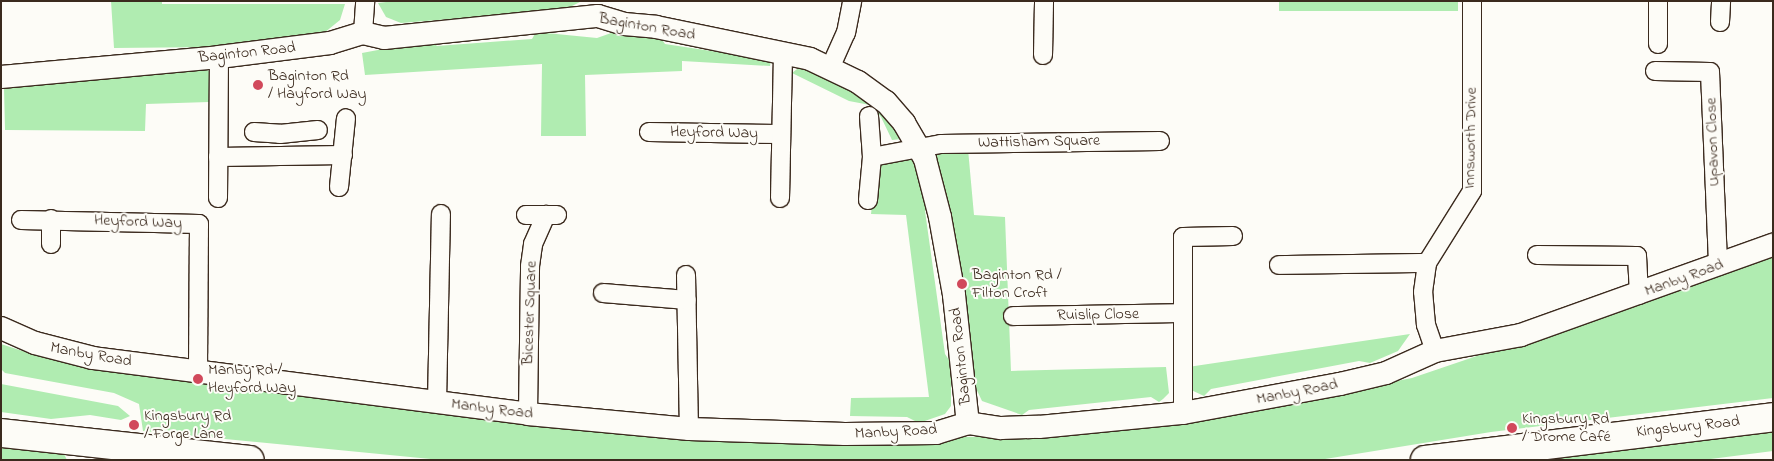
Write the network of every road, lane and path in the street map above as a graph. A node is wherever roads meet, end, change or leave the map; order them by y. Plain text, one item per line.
1 (365, 1) edge
2 (852, 1) edge
3 (1044, 1) edge
4 (1472, 1) edge
5 (1658, 1) edge
6 (1721, 1) edge
7 (599, 9) edge
8 (1720, 22) dead end
9 (363, 33) junction
10 (1658, 44) dead end
11 (783, 53) junction
12 (1043, 55) dead end
13 (219, 57) junction
14 (831, 66) junction
15 (1655, 72) dead end
16 (1, 77) edge
17 (869, 116) dead end
18 (346, 118) dead end
19 (318, 130) dead end
20 (254, 132) dead end
21 (649, 132) dead end
22 (280, 134) junction
23 (779, 134) junction
24 (1160, 141) dead end
25 (919, 147) junction
26 (343, 155) junction
27 (284, 156) junction
28 (218, 157) junction
29 (872, 157) junction
30 (339, 187) dead end
31 (218, 198) dead end
32 (780, 198) dead end
33 (868, 200) dead end
34 (441, 214) dead end
35 (526, 215) dead end
36 (51, 219) junction
37 (21, 220) dead end
38 (1232, 236) dead end
39 (51, 244) dead end
40 (1773, 245) edge
41 (1537, 255) dead end
42 (1427, 262) junction
43 (1279, 265) dead end
44 (1718, 266) junction
45 (686, 275) dead end
46 (603, 292) dead end
47 (1638, 295) junction
48 (687, 300) junction
49 (1183, 313) junction
50 (1013, 316) dead end
51 (1, 328) edge
52 (1435, 351) junction
53 (198, 371) junction
54 (437, 402) junction
55 (1183, 413) junction
56 (528, 414) junction
57 (1773, 417) edge
58 (968, 423) junction
59 (689, 429) junction
60 (1, 433) edge
61 (84, 451) edge
62 (250, 460) edge
63 (1425, 460) edge

1 - 9 street
2 - 14 street
3 - 12 street
4 - 42 street, Innsworth Drive
5 - 10 street
6 - 8 street
7 - 9 street, Baginton Road
7 - 11 street, Baginton Road
9 - 13 street, Baginton Road
11 - 14 street, Baginton Road
11 - 23 street, Heyford Way
13 - 16 street, Baginton Road
13 - 28 street
14 - 25 street, Baginton Road
15 - 44 street, Upavon Close
17 - 29 street
18 - 26 street
19 - 22 street
20 - 22 street
21 - 23 street, Heyford Way
22 - 27 street
23 - 32 street, Heyford Way
24 - 25 street, Wattisham Square
25 - 29 street
25 - 58 street, Baginton Road
26 - 27 street
26 - 30 street
27 - 28 street
28 - 31 street
29 - 33 street
34 - 54 street
35 - 56 street, Bicester Square
36 - 37 street, Heyford Way
36 - 39 street
36 - 53 street, Heyford Way
38 - 49 street
40 - 44 street, Manby Road
41 - 47 street
42 - 43 street
42 - 52 street, Innsworth Drive
44 - 47 street, Manby Road
45 - 48 street
46 - 48 street
47 - 52 street, Manby Road
48 - 59 street
49 - 50 street, Ruislip Close
49 - 55 street
51 - 53 street, Manby Road
52 - 55 street, Manby Road
53 - 54 street, Manby Road
54 - 56 street, Manby Road
55 - 58 street, Manby Road
56 - 59 street, Manby Road
57 - 63 highway, Kingsbury Road
58 - 59 street, Manby Road
60 - 61 highway
61 - 62 highway

